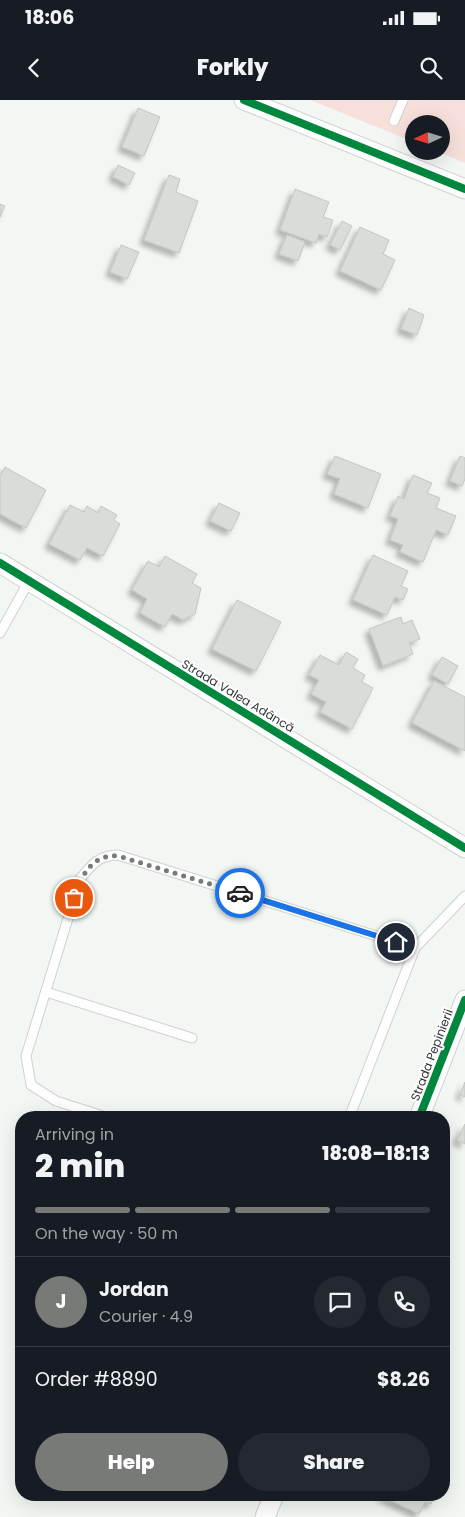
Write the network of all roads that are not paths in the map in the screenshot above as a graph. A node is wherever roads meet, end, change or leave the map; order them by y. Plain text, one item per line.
1 (244, 100) edge
2 (403, 100) edge
3 (394, 121) dead end
4 (465, 189) edge
5 (0, 563) edge
6 (29, 581) junction
7 (0, 633) edge
8 (465, 848) edge
9 (465, 896) edge
10 (415, 948) junction
11 (46, 992) junction
12 (465, 1000) edge
13 (192, 1038) dead end
14 (87, 1111) edge
15 (352, 1111) edge
16 (423, 1111) edge
17 (272, 1501) edge
18 (265, 1517) edge

1 - 4 street
2 - 3 lane
5 - 6 street, Strada Valea Adâncă
6 - 7 lane
6 - 8 street, Strada Valea Adâncă
9 - 10 lane
10 - 11 lane
10 - 15 lane
11 - 13 lane
11 - 14 lane
12 - 16 street, Strada Pepinierii
17 - 18 street

